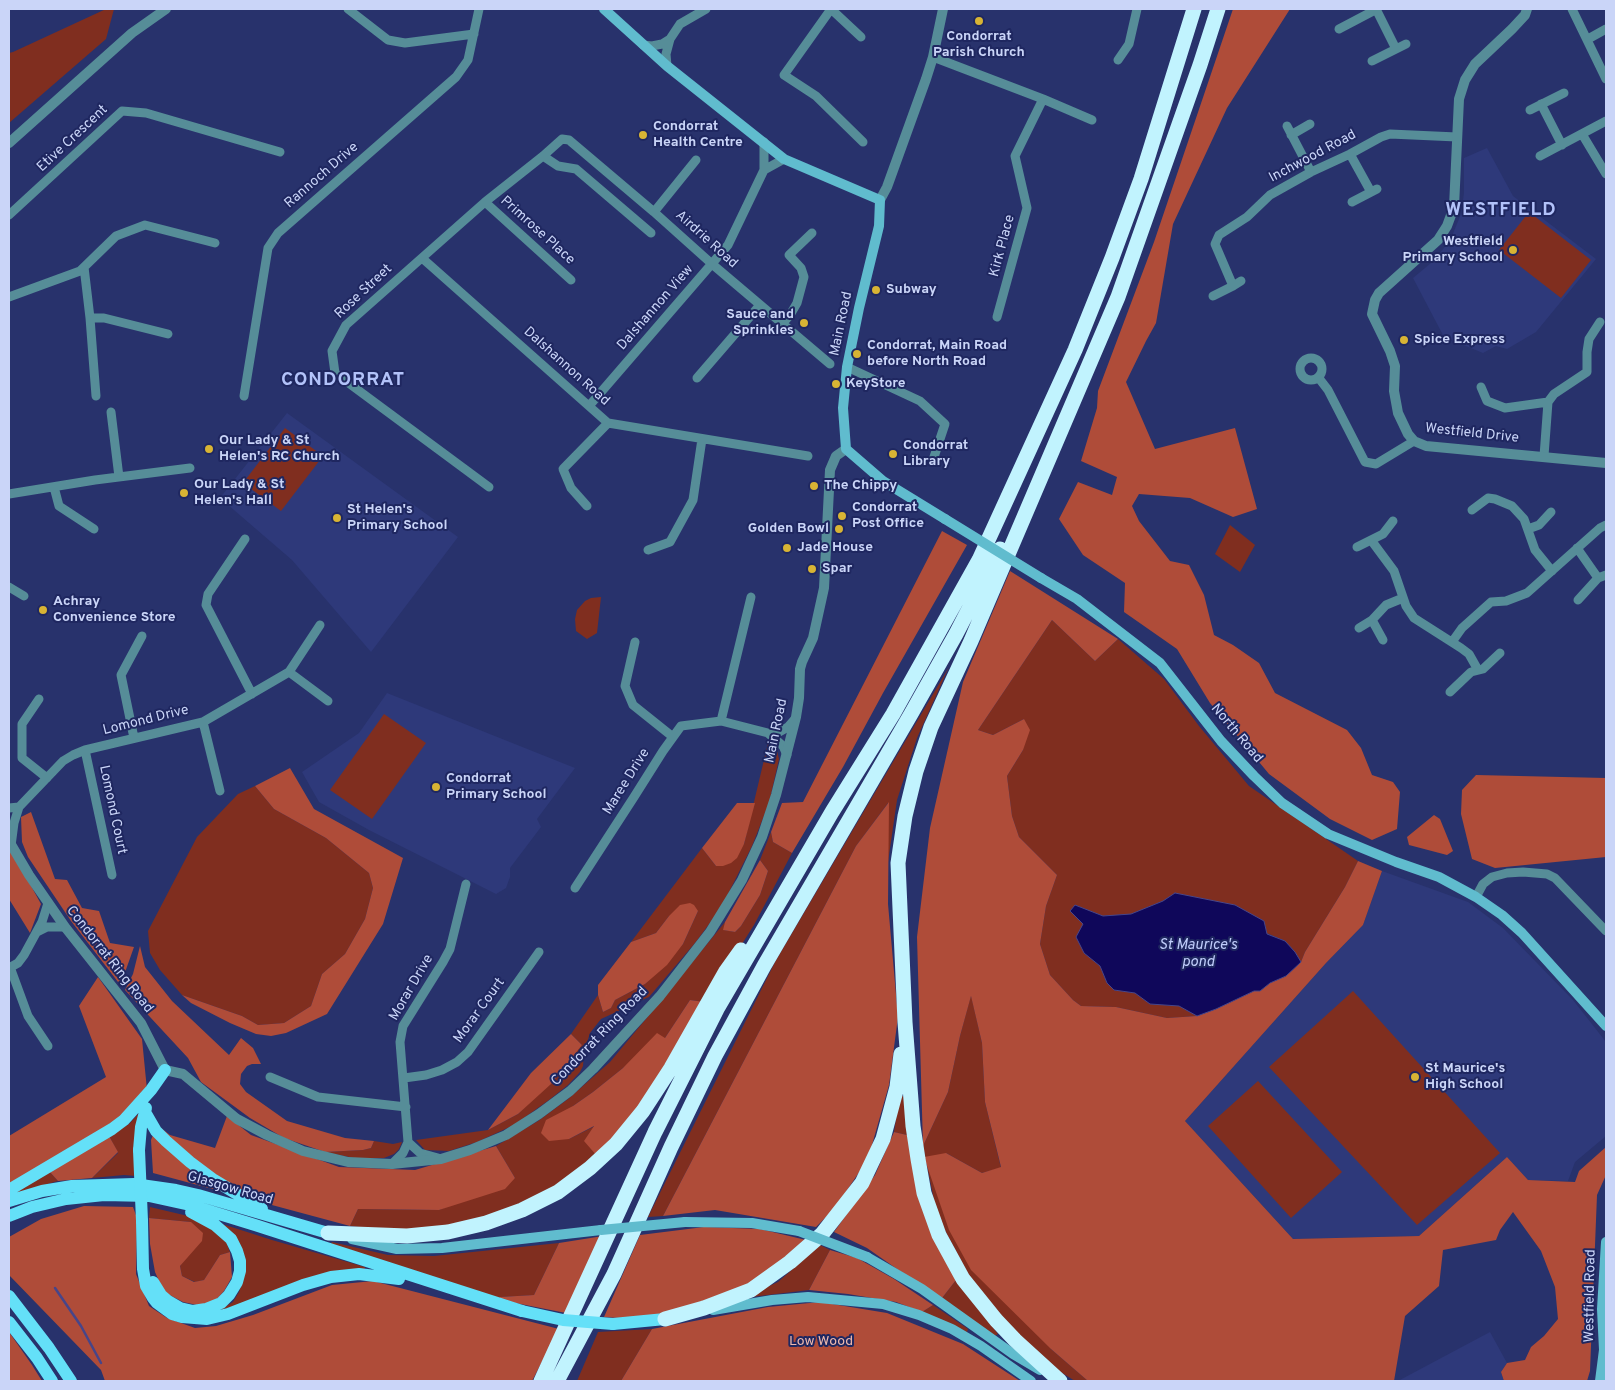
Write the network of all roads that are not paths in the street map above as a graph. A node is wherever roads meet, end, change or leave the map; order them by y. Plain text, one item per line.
1 (166, 9) edge
2 (348, 9) edge
3 (479, 9) edge
4 (604, 9) edge
5 (706, 9) edge
6 (831, 9) edge
7 (943, 9) edge
8 (1137, 9) edge
9 (1194, 9) edge
10 (1218, 9) edge
11 (1376, 9) edge
12 (1527, 9) edge
13 (1572, 9) edge
14 (1339, 29) dead end
15 (1606, 29) edge
16 (474, 34) junction
17 (861, 37) dead end
18 (670, 39) junction
19 (1588, 39) junction
20 (1406, 44) dead end
21 (643, 45) junction
22 (1396, 49) junction
23 (933, 57) junction
24 (1118, 60) dead end
25 (1372, 61) dead end
26 (667, 66) junction
27 (1606, 79) edge
28 (1564, 93) dead end
29 (1043, 99) junction
30 (1541, 104) junction
31 (1530, 110) dead end
32 (1092, 120) dead end
33 (1606, 121) edge
34 (1310, 124) dead end
35 (1582, 134) junction
36 (1457, 137) junction
37 (562, 139) joint
38 (764, 142) junction
39 (863, 142) dead end
40 (9, 143) edge
41 (1562, 144) junction
42 (280, 152) dead end
43 (1350, 154) junction
44 (544, 156) junction
45 (1540, 156) dead end
46 (784, 159) junction
47 (696, 160) dead end
48 (764, 170) junction
49 (1605, 170) edge
50 (1311, 172) junction
51 (880, 200) junction
52 (485, 202) junction
53 (1352, 202) dead end
54 (654, 212) junction
55 (9, 215) edge
56 (651, 233) dead end
57 (812, 233) dead end
58 (216, 243) dead end
59 (422, 258) junction
60 (712, 264) junction
61 (84, 267) junction
62 (571, 280) dead end
63 (1213, 296) dead end
64 (9, 297) edge
65 (760, 305) junction
66 (997, 317) dead end
67 (90, 318) junction
68 (1600, 322) dead end
69 (782, 324) junction
70 (168, 334) dead end
71 (830, 364) dead end
72 (848, 367) junction
73 (1318, 377) dead end
74 (697, 378) dead end
75 (1481, 387) dead end
76 (96, 396) dead end
77 (244, 396) dead end
78 (1548, 402) junction
79 (589, 406) junction
80 (111, 412) dead end
81 (608, 423) junction
82 (702, 439) junction
83 (1414, 441) junction
84 (1052, 448) junction
85 (846, 449) junction
86 (808, 456) dead end
87 (1544, 456) junction
88 (933, 460) dead end
89 (1606, 463) edge
90 (190, 468) dead end
91 (119, 477) junction
92 (54, 487) junction
93 (489, 487) dead end
94 (9, 494) edge
95 (587, 506) dead end
96 (1472, 510) dead end
97 (1551, 512) dead end
98 (1393, 521) dead end
99 (1606, 525) edge
100 (94, 529) dead end
101 (1528, 530) junction
102 (245, 539) dead end
103 (1371, 540) junction
104 (1357, 547) dead end
105 (1577, 548) junction
106 (648, 550) dead end
107 (1552, 571) junction
108 (1602, 576) edge
109 (9, 587) edge
110 (24, 596) dead end
111 (751, 597) dead end
112 (1404, 598) junction
113 (1578, 600) dead end
114 (1372, 620) junction
115 (320, 625) dead end
116 (1359, 628) dead end
117 (142, 636) dead end
118 (1383, 640) dead end
119 (635, 642) dead end
120 (1452, 642) junction
121 (1500, 653) dead end
122 (1478, 670) junction
123 (289, 672) junction
124 (1450, 692) dead end
125 (252, 694) junction
126 (39, 699) dead end
127 (328, 701) dead end
128 (796, 717) junction
129 (721, 721) junction
130 (203, 722) junction
131 (768, 733) junction
132 (673, 737) junction
133 (134, 738) junction
134 (85, 750) junction
135 (787, 755) junction
136 (47, 778) junction
137 (220, 791) dead end
138 (776, 794) joint
139 (19, 807) junction
140 (9, 808) edge
141 (10, 844) edge
142 (799, 870) junction
143 (112, 875) dead end
144 (466, 884) dead end
145 (575, 888) dead end
146 (1476, 897) junction
147 (48, 903) junction
148 (65, 927) junction
149 (1606, 931) edge
150 (37, 932) junction
151 (539, 952) dead end
152 (10, 967) edge
153 (905, 1022) junction
154 (1606, 1026) edge
155 (48, 1046) dead end
156 (165, 1070) junction
157 (270, 1077) dead end
158 (404, 1078) junction
159 (151, 1090) junction
160 (406, 1107) junction
161 (145, 1112) junction
162 (408, 1142) junction
163 (441, 1159) junction
164 (392, 1164) junction
165 (9, 1190) edge
166 (149, 1196) junction
167 (9, 1201) edge
168 (9, 1216) edge
169 (277, 1218) junction
170 (328, 1233) junction
171 (1606, 1242) edge
172 (143, 1253) junction
173 (614, 1274) junction
174 (9, 1296) edge
175 (472, 1296) junction
176 (665, 1319) junction
177 (9, 1322) edge
178 (1605, 1354) edge
179 (52, 1381) edge
180 (71, 1381) edge
181 (541, 1381) edge
182 (557, 1381) edge
183 (567, 1381) edge
184 (1031, 1381) edge
185 (1060, 1381) edge
186 (1600, 1381) edge

1 - 40 street
2 - 16 street
3 - 16 street, Rannoch Drive
4 - 21 main road
5 - 18 street
6 - 17 street
6 - 39 street
7 - 23 street, Main Road
8 - 24 street
9 - 142 highway
10 - 84 highway
11 - 14 street
11 - 22 street
12 - 36 street, Westfield Drive
13 - 19 street
15 - 19 street
16 - 77 street, Rannoch Drive
18 - 21 street
18 - 26 street
19 - 27 street
20 - 22 street
21 - 26 main road
22 - 25 street
23 - 29 street
23 - 51 street, Main Road
26 - 38 main road
28 - 30 street
29 - 32 street
29 - 66 street, Kirk Place
30 - 31 street
30 - 41 street
33 - 35 street
34 - 50 street
35 - 41 street
35 - 49 street
36 - 43 street, Inchwood Road
36 - 83 street, Westfield Drive
37 - 44 street, Rose Street
37 - 54 street, Airdrie Road
38 - 46 main road
38 - 48 street, Dalshannon View
41 - 45 street
42 - 55 street, Etive Crescent
43 - 50 street, Inchwood Road
43 - 53 street
44 - 52 street, Rose Street
44 - 56 street
46 - 48 street
46 - 51 main road
47 - 54 street
48 - 60 street, Dalshannon View
50 - 63 street, Inchwood Road
51 - 72 main road, Main Road
52 - 59 street, Rose Street
52 - 62 street, Primrose Place
54 - 60 street, Airdrie Road
57 - 69 street
58 - 61 street
59 - 79 street, Dalshannon Road
59 - 93 street, Rose Street
60 - 65 street, Airdrie Road
60 - 79 street, Dalshannon View
61 - 64 street
61 - 67 street
65 - 69 street, Airdrie Road
65 - 74 street
67 - 70 street
67 - 76 street
68 - 78 street
69 - 71 street, Airdrie Road
72 - 85 main road, Main Road
72 - 88 street
73 - 83 street
75 - 78 street
78 - 87 street
79 - 81 street, Dalshannon Road
80 - 91 street
81 - 82 street, Dalshannon Road
81 - 95 street
82 - 86 street, Dalshannon Road
82 - 106 street
83 - 87 street, Westfield Drive
84 - 153 highway
84 - 173 highway
85 - 128 street, Main Road
85 - 146 main road, North Road, bridge
87 - 89 street, Westfield Drive
90 - 91 street
91 - 92 street
92 - 94 street
92 - 100 street
96 - 101 street
97 - 101 street
98 - 103 street
99 - 105 street
101 - 107 street
102 - 125 street
103 - 104 street
103 - 112 street
105 - 107 street
105 - 108 street
107 - 120 street
108 - 113 street
109 - 110 street
111 - 129 street
112 - 114 street
112 - 120 street
114 - 116 street
114 - 118 street
115 - 123 street, Lomond Drive
117 - 133 street
119 - 132 street
120 - 122 street
121 - 122 street
122 - 124 street
123 - 125 street, Lomond Drive
123 - 127 street
125 - 130 street, Lomond Drive
126 - 136 street
128 - 131 street
128 - 135 street, Main Road
129 - 131 street, Maree Drive
129 - 132 street, Maree Drive
130 - 133 street, Lomond Drive
130 - 137 street
131 - 135 street
132 - 145 street, Maree Drive
133 - 134 street, Lomond Drive
134 - 136 street, Lomond Drive
134 - 143 street, Lomond Court
135 - 138 street, Main Road
136 - 139 street, Lomond Drive
138 - 163 street, Condorrat Ring Road
139 - 140 street
139 - 141 street
141 - 147 street, Condorrat Ring Road
142 - 170 highway
142 - 181 highway
144 - 158 street, Morar Drive
146 - 149 street
146 - 154 main road, North Road
147 - 148 street, Condorrat Ring Road
147 - 150 street
148 - 150 street
148 - 156 street, Condorrat Ring Road
150 - 152 street
151 - 158 street, Morar Court
152 - 155 street
153 - 176 highway
153 - 185 highway
156 - 159 main road
156 - 164 street, Condorrat Ring Road
157 - 160 street
158 - 160 street, Morar Drive
159 - 161 main road
159 - 165 main road
160 - 162 street, Morar Drive
161 - 169 main road
161 - 172 main road, bridge
162 - 163 street
162 - 164 street
163 - 164 street, Condorrat Ring Road
166 - 168 main road
166 - 172 main road
166 - 175 main road
167 - 169 main road, Glasgow Road
169 - 170 main road, Glasgow Road
170 - 185 main road, Glasgow Road, bridge
171 - 178 main road, Westfield Road
172 - 175 main road
173 - 182 highway
173 - 183 highway
174 - 180 main road
175 - 176 main road, bridge
176 - 184 main road
177 - 179 main road
178 - 186 main road, Westfield Road

